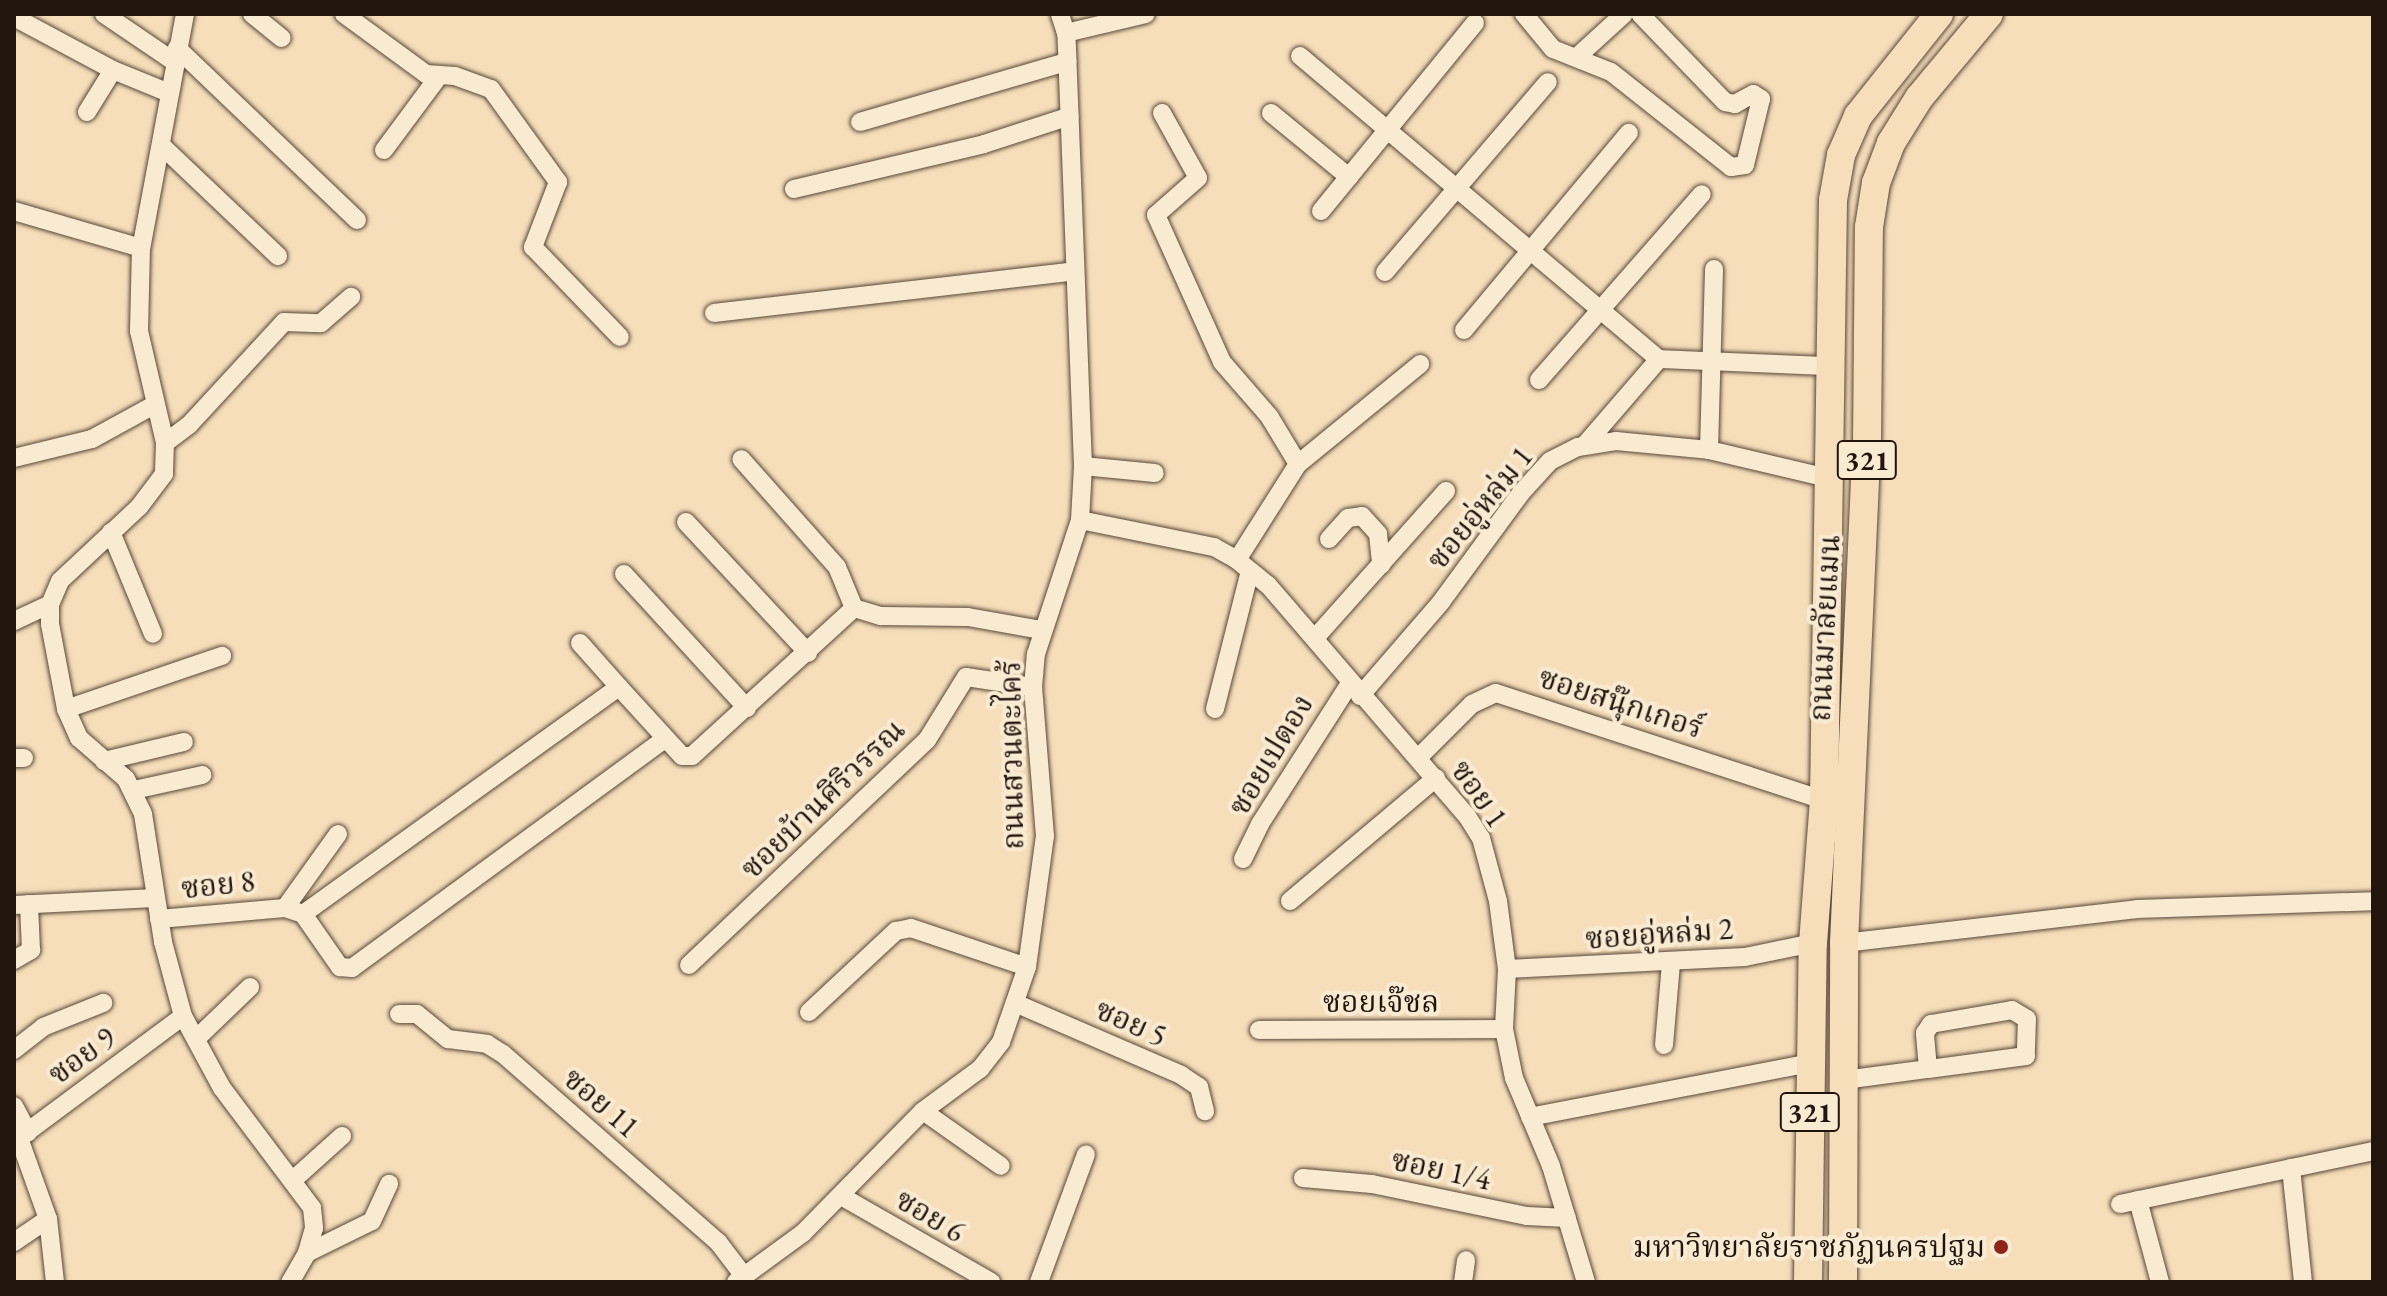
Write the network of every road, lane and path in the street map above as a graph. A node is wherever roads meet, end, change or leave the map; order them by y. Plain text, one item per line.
1 (104, 14) edge
2 (185, 14) edge
3 (252, 14) edge
4 (344, 14) edge
5 (1060, 14) edge
6 (1146, 14) edge
7 (1524, 14) edge
8 (1624, 14) edge
9 (1640, 14) edge
10 (1939, 14) edge
11 (1989, 14) edge
12 (14, 17) edge
13 (1475, 23) dead end
14 (1066, 33) junction
15 (282, 38) dead end
16 (176, 56) junction
17 (1300, 56) dead end
18 (1578, 56) junction
19 (1067, 62) junction
20 (113, 70) junction
21 (439, 76) junction
22 (1548, 82) dead end
23 (169, 93) junction
24 (87, 112) dead end
25 (1162, 113) dead end
26 (1271, 113) dead end
27 (1070, 116) junction
28 (860, 122) dead end
29 (1386, 131) junction
30 (1629, 133) dead end
31 (162, 146) junction
32 (384, 150) dead end
33 (1349, 177) junction
34 (794, 189) dead end
35 (1456, 190) junction
36 (1702, 194) dead end
37 (14, 211) edge
38 (1321, 211) dead end
39 (357, 220) dead end
40 (141, 248) junction
41 (1530, 251) junction
42 (278, 256) dead end
43 (1714, 269) dead end
44 (1075, 271) junction
45 (1385, 272) dead end
46 (351, 297) dead end
47 (1601, 310) junction
48 (714, 313) dead end
49 (1464, 330) dead end
50 (620, 337) dead end
51 (1659, 359) junction
52 (1420, 364) dead end
53 (1712, 364) junction
54 (1828, 366) junction
55 (1539, 380) dead end
56 (154, 405) junction
57 (165, 443) junction
58 (1584, 446) junction
59 (1709, 450) junction
60 (14, 458) edge
61 (741, 459) dead end
62 (1298, 464) junction
63 (1083, 466) junction
64 (1155, 473) dead end
65 (1827, 478) junction
66 (1446, 491) dead end
67 (1080, 520) junction
68 (686, 522) dead end
69 (111, 532) junction
70 (1329, 539) dead end
71 (1244, 565) junction
72 (1381, 565) junction
73 (624, 574) dead end
74 (50, 604) junction
75 (854, 608) junction
76 (14, 621) edge
77 (1042, 630) junction
78 (153, 634) dead end
79 (1315, 638) junction
80 (580, 643) dead end
81 (808, 653) junction
82 (222, 656) dead end
83 (619, 687) junction
84 (1033, 687) junction
85 (1355, 689) junction
86 (747, 708) junction
87 (66, 709) junction
88 (1215, 709) dead end
89 (665, 739) junction
90 (184, 742) dead end
91 (1418, 758) junction
92 (104, 761) junction
93 (202, 775) dead end
94 (1436, 778) junction
95 (134, 790) junction
96 (1824, 800) junction
97 (338, 834) dead end
98 (1243, 859) dead end
99 (155, 898) junction
100 (1290, 901) dead end
101 (2373, 901) edge
102 (22, 904) edge
103 (294, 911) junction
104 (159, 919) junction
105 (1813, 943) junction
106 (1844, 943) junction
107 (14, 960) edge
108 (1671, 963) junction
109 (689, 965) dead end
110 (1027, 967) junction
111 (1507, 969) junction
112 (250, 987) dead end
113 (103, 1003) dead end
114 (1015, 1003) junction
115 (809, 1012) dead end
116 (399, 1014) dead end
117 (183, 1016) junction
118 (1504, 1029) junction
119 (1259, 1030) dead end
120 (196, 1039) junction
121 (1664, 1045) dead end
122 (14, 1050) edge
123 (1811, 1063) junction
124 (1928, 1069) junction
125 (1844, 1080) junction
126 (14, 1106) edge
127 (923, 1111) junction
128 (1205, 1111) dead end
129 (1530, 1117) junction
130 (20, 1134) edge
131 (342, 1136) dead end
132 (2373, 1151) edge
133 (1086, 1154) dead end
134 (1001, 1166) dead end
135 (2291, 1168) junction
136 (1303, 1178) dead end
137 (293, 1180) junction
138 (389, 1184) dead end
139 (841, 1196) junction
140 (1567, 1218) junction
141 (48, 1219) junction
142 (14, 1242) edge
143 (307, 1253) junction
144 (1466, 1260) dead end
145 (740, 1279) edge
146 (55, 1282) edge
147 (290, 1282) edge
148 (991, 1282) edge
149 (1039, 1282) edge
150 (1463, 1282) edge
151 (1586, 1282) edge
152 (1808, 1282) edge
153 (1843, 1282) edge
154 (2160, 1282) edge
155 (2303, 1282) edge

1 - 16 street
2 - 16 street
3 - 15 street
4 - 21 street
5 - 14 street, ถนนสวนตะไคร้
6 - 14 street
7 - 18 street
8 - 18 street
9 - 18 street
10 - 54 highway, ถนนมาลัยแมน / 321
11 - 106 highway, ถนนมาลัยแมน / 321
12 - 20 street
13 - 29 street
14 - 19 street, ถนนสวนตะไคร้
16 - 23 street
16 - 39 street
17 - 29 street
19 - 27 street, ถนนสวนตะไคร้
19 - 28 street
20 - 23 street
20 - 24 street
21 - 32 street
21 - 50 street
22 - 35 street
23 - 31 street
25 - 62 street
26 - 33 street
27 - 34 street
27 - 44 street, ถนนสวนตะไคร้
29 - 33 street
29 - 35 street
30 - 41 street
31 - 40 street
31 - 42 street
33 - 38 street
35 - 41 street
35 - 45 street
36 - 47 street
37 - 40 street
40 - 56 street
41 - 47 street
41 - 49 street
43 - 53 street
44 - 48 street
44 - 63 street, ถนนสวนตะไคร้
46 - 57 street
47 - 51 street
47 - 55 street
51 - 53 street
51 - 58 street
52 - 62 street
53 - 54 street
53 - 59 street
54 - 65 highway, ถนนมาลัยแมน / 321
56 - 57 street
56 - 60 street
57 - 69 street
58 - 59 street, ซอยอู่หล่ม 1
58 - 85 street, ซอยอู่หล่ม 1
59 - 65 street, ซอยอู่หล่ม 1
61 - 75 street
62 - 71 street
63 - 64 street
63 - 67 street, ถนนสวนตะไคร้
65 - 96 highway, ถนนมาลัยแมน / 321
66 - 72 street
67 - 71 street, ซอย 1
67 - 77 street, ถนนสวนตะไคร้
68 - 81 street
69 - 74 street
69 - 78 street
70 - 72 street
71 - 79 street, ซอย 1
71 - 88 street
72 - 79 street
73 - 86 street
74 - 76 street
74 - 87 street
75 - 77 street
75 - 81 street
77 - 84 street, ถนนสวนตะไคร้
79 - 85 street, ซอย 1
80 - 83 street
81 - 86 street
82 - 87 street
83 - 89 street
83 - 103 street
84 - 109 street, ซอยบ้านศิริวรรณ
84 - 110 street, ถนนสวนตะไคร้
85 - 91 street, ซอย 1
85 - 98 street, ซอยเปตอง
86 - 89 street
87 - 92 street
89 - 103 street
90 - 92 street
91 - 94 street, ซอย 1
91 - 96 street, ซอยสนุ๊กเกอร์
92 - 95 street
93 - 95 street
94 - 100 street
94 - 111 street, ซอย 1
95 - 99 street
96 - 105 highway, ถนนมาลัยแมน / 321
97 - 103 street, ซอย 8
99 - 102 street
99 - 104 street
101 - 106 street
102 - 107 street
103 - 104 street, ซอย 8
104 - 117 street
105 - 106 highway
105 - 108 street, ซอยอู่หล่ม 2
105 - 123 highway, ถนนมาลัยแมน / 321
106 - 125 highway, ถนนมาลัยแมน / 321
108 - 111 street, ซอยอู่หล่ม 2
108 - 121 street
110 - 114 street, ถนนสวนตะไคร้
110 - 115 street
111 - 118 street, ซอย 1
112 - 120 street
113 - 122 street
114 - 127 street, ถนนสวนตะไคร้
114 - 128 street, ซอย 5
116 - 145 street, ซอย 11
117 - 120 street
117 - 130 street, ซอย 9
118 - 119 street, ซอยเจ๊ชล
118 - 129 street, ซอย 1
120 - 137 street
123 - 129 street
123 - 152 highway, ถนนมาลัยแมน / 321
124 - 124 street
124 - 125 street
125 - 153 highway, ถนนมาลัยแมน / 321
126 - 130 street
127 - 134 street
127 - 139 street, ถนนสวนตะไคร้
129 - 140 street, ซอย 1
130 - 141 street
131 - 137 street
132 - 135 street
133 - 149 street
135 - 154 street
135 - 155 street
136 - 140 street, ซอย 1/4
137 - 143 street
138 - 143 street
139 - 145 street, ถนนสวนตะไคร้
139 - 148 street, ซอย 6
140 - 151 street, ซอย 1
141 - 142 street
141 - 146 street
143 - 147 street
144 - 150 street

